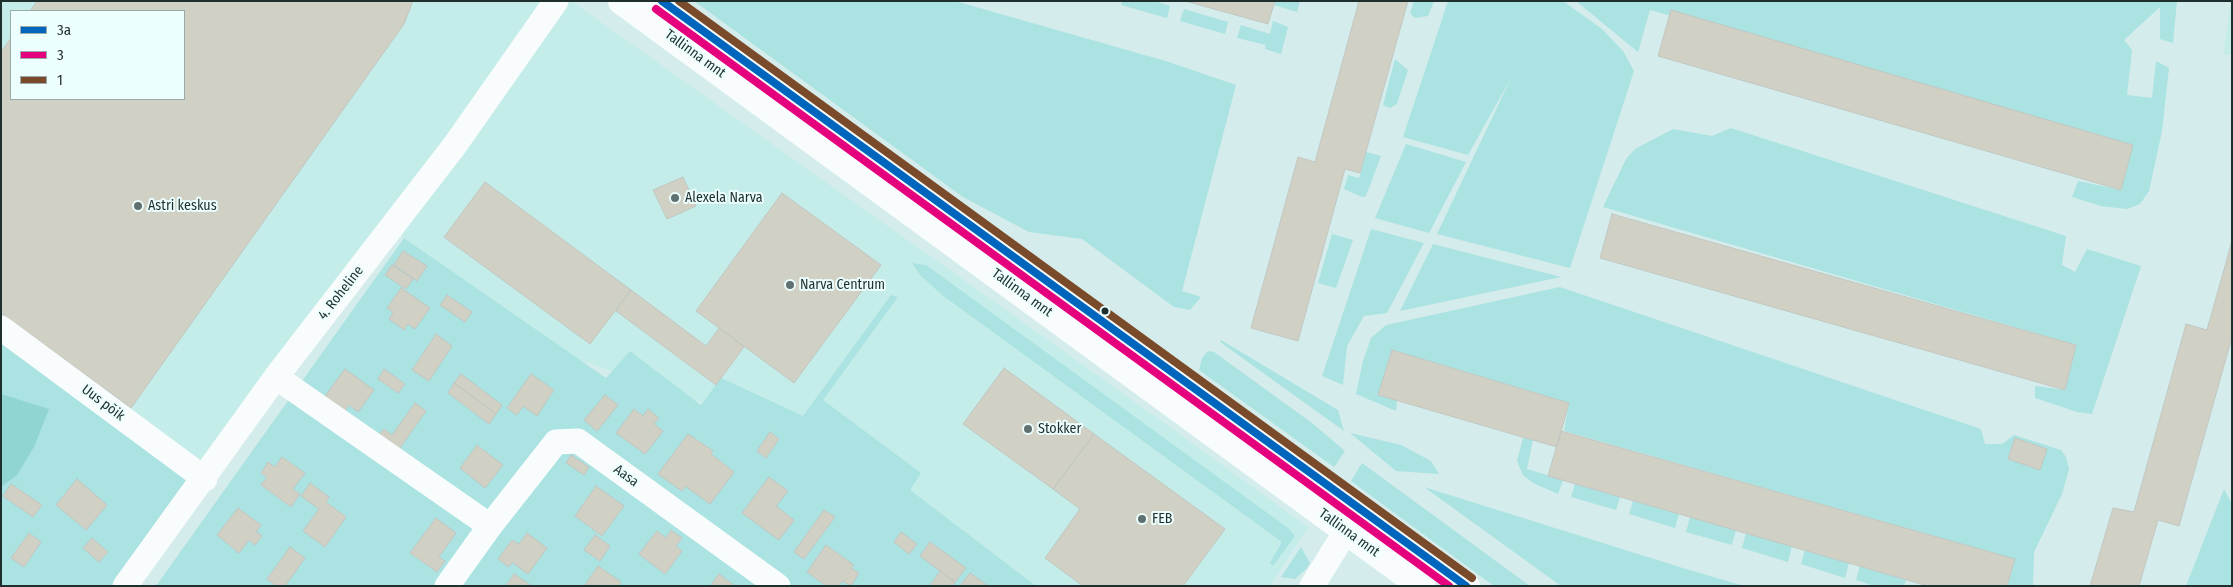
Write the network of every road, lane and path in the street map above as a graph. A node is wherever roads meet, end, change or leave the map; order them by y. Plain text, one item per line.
1 (556, 1) edge
2 (622, 1) edge
3 (662, 1) edge
4 (1, 328) edge
5 (276, 377) junction
6 (204, 479) junction
7 (490, 526) junction
8 (1346, 531) junction
9 (125, 586) edge
10 (447, 586) edge
11 (778, 586) edge
12 (1312, 586) edge
13 (1422, 586) edge
14 (1466, 586) edge

1 - 5 street, 4. Roheline
2 - 8 highway, Tallinna mnt
3 - 14 highway, Tallinna mnt
4 - 6 street, Uus põik
5 - 6 street, 4. Roheline
5 - 7 street
6 - 9 street, 4. Roheline
7 - 10 street, Aasa
7 - 11 street, Aasa
8 - 12 street
8 - 13 highway, Tallinna mnt

